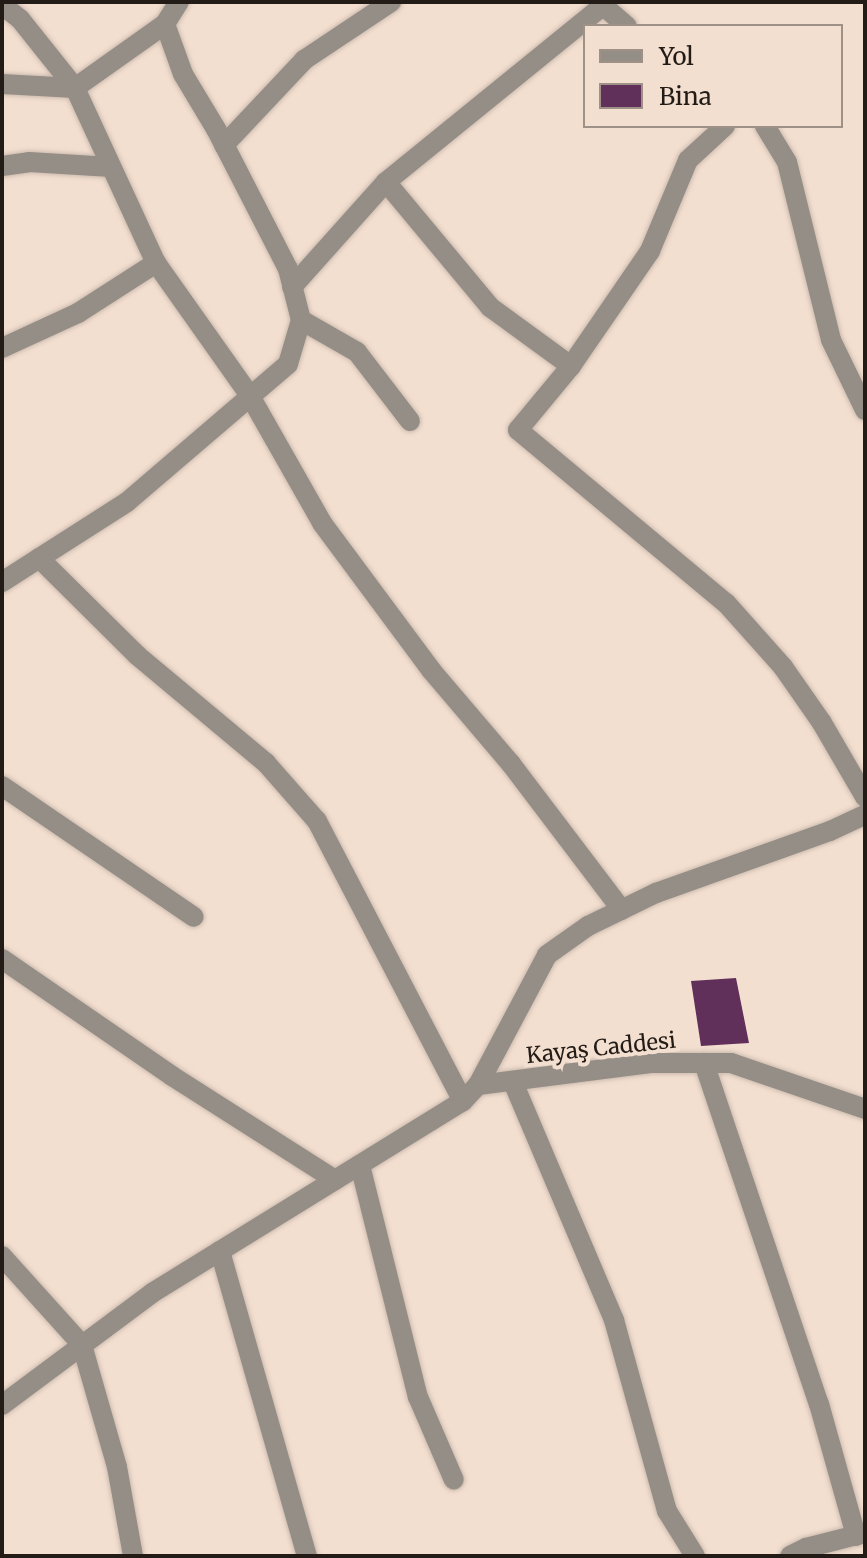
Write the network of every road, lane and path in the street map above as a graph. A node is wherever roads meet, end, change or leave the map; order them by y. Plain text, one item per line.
1 (179, 2) edge
2 (391, 2) edge
3 (600, 4) edge
4 (2, 5) edge
5 (165, 24) junction
6 (625, 24) edge
7 (2, 84) edge
8 (75, 88) junction
9 (723, 128) edge
10 (766, 128) edge
11 (224, 145) junction
12 (2, 166) edge
13 (111, 167) junction
14 (386, 182) junction
15 (156, 263) junction
16 (292, 287) junction
17 (301, 320) junction
18 (2, 348) edge
19 (571, 366) junction
20 (250, 396) junction
21 (865, 410) edge
22 (410, 421) dead end
23 (39, 558) junction
24 (2, 582) edge
25 (2, 786) edge
26 (865, 797) edge
27 (865, 815) edge
28 (622, 910) junction
29 (194, 917) dead end
30 (2, 959) edge
31 (704, 1063) junction
32 (513, 1082) junction
33 (478, 1085) junction
34 (463, 1101) junction
35 (865, 1109) edge
36 (360, 1165) junction
37 (335, 1180) junction
38 (220, 1251) junction
39 (2, 1256) edge
40 (82, 1345) junction
41 (2, 1405) edge
42 (454, 1480) dead end
43 (860, 1535) edge
44 (133, 1556) edge
45 (307, 1556) edge
46 (695, 1556) edge
47 (790, 1556) edge

1 - 5 street
2 - 11 street
3 - 6 street
3 - 14 street
4 - 8 street
5 - 8 street
5 - 11 street
7 - 8 street
8 - 13 street
9 - 19 street
10 - 21 street
11 - 16 street
12 - 13 street
13 - 15 street
14 - 16 street
14 - 19 street
15 - 18 street
15 - 20 street
16 - 17 street
17 - 20 street
17 - 22 street
19 - 26 street
20 - 23 street
20 - 28 street
23 - 24 street
23 - 34 street
25 - 29 street
27 - 28 street
28 - 33 street
30 - 37 street
31 - 32 street, Kayaş Caddesi
31 - 35 street, Kayaş Caddesi
31 - 43 street
32 - 33 street, Kayaş Caddesi
32 - 46 street
33 - 34 street
34 - 36 street
36 - 37 street
36 - 42 street
37 - 38 street
38 - 40 street
38 - 45 street
39 - 40 street
40 - 41 street
40 - 44 street
43 - 47 street

